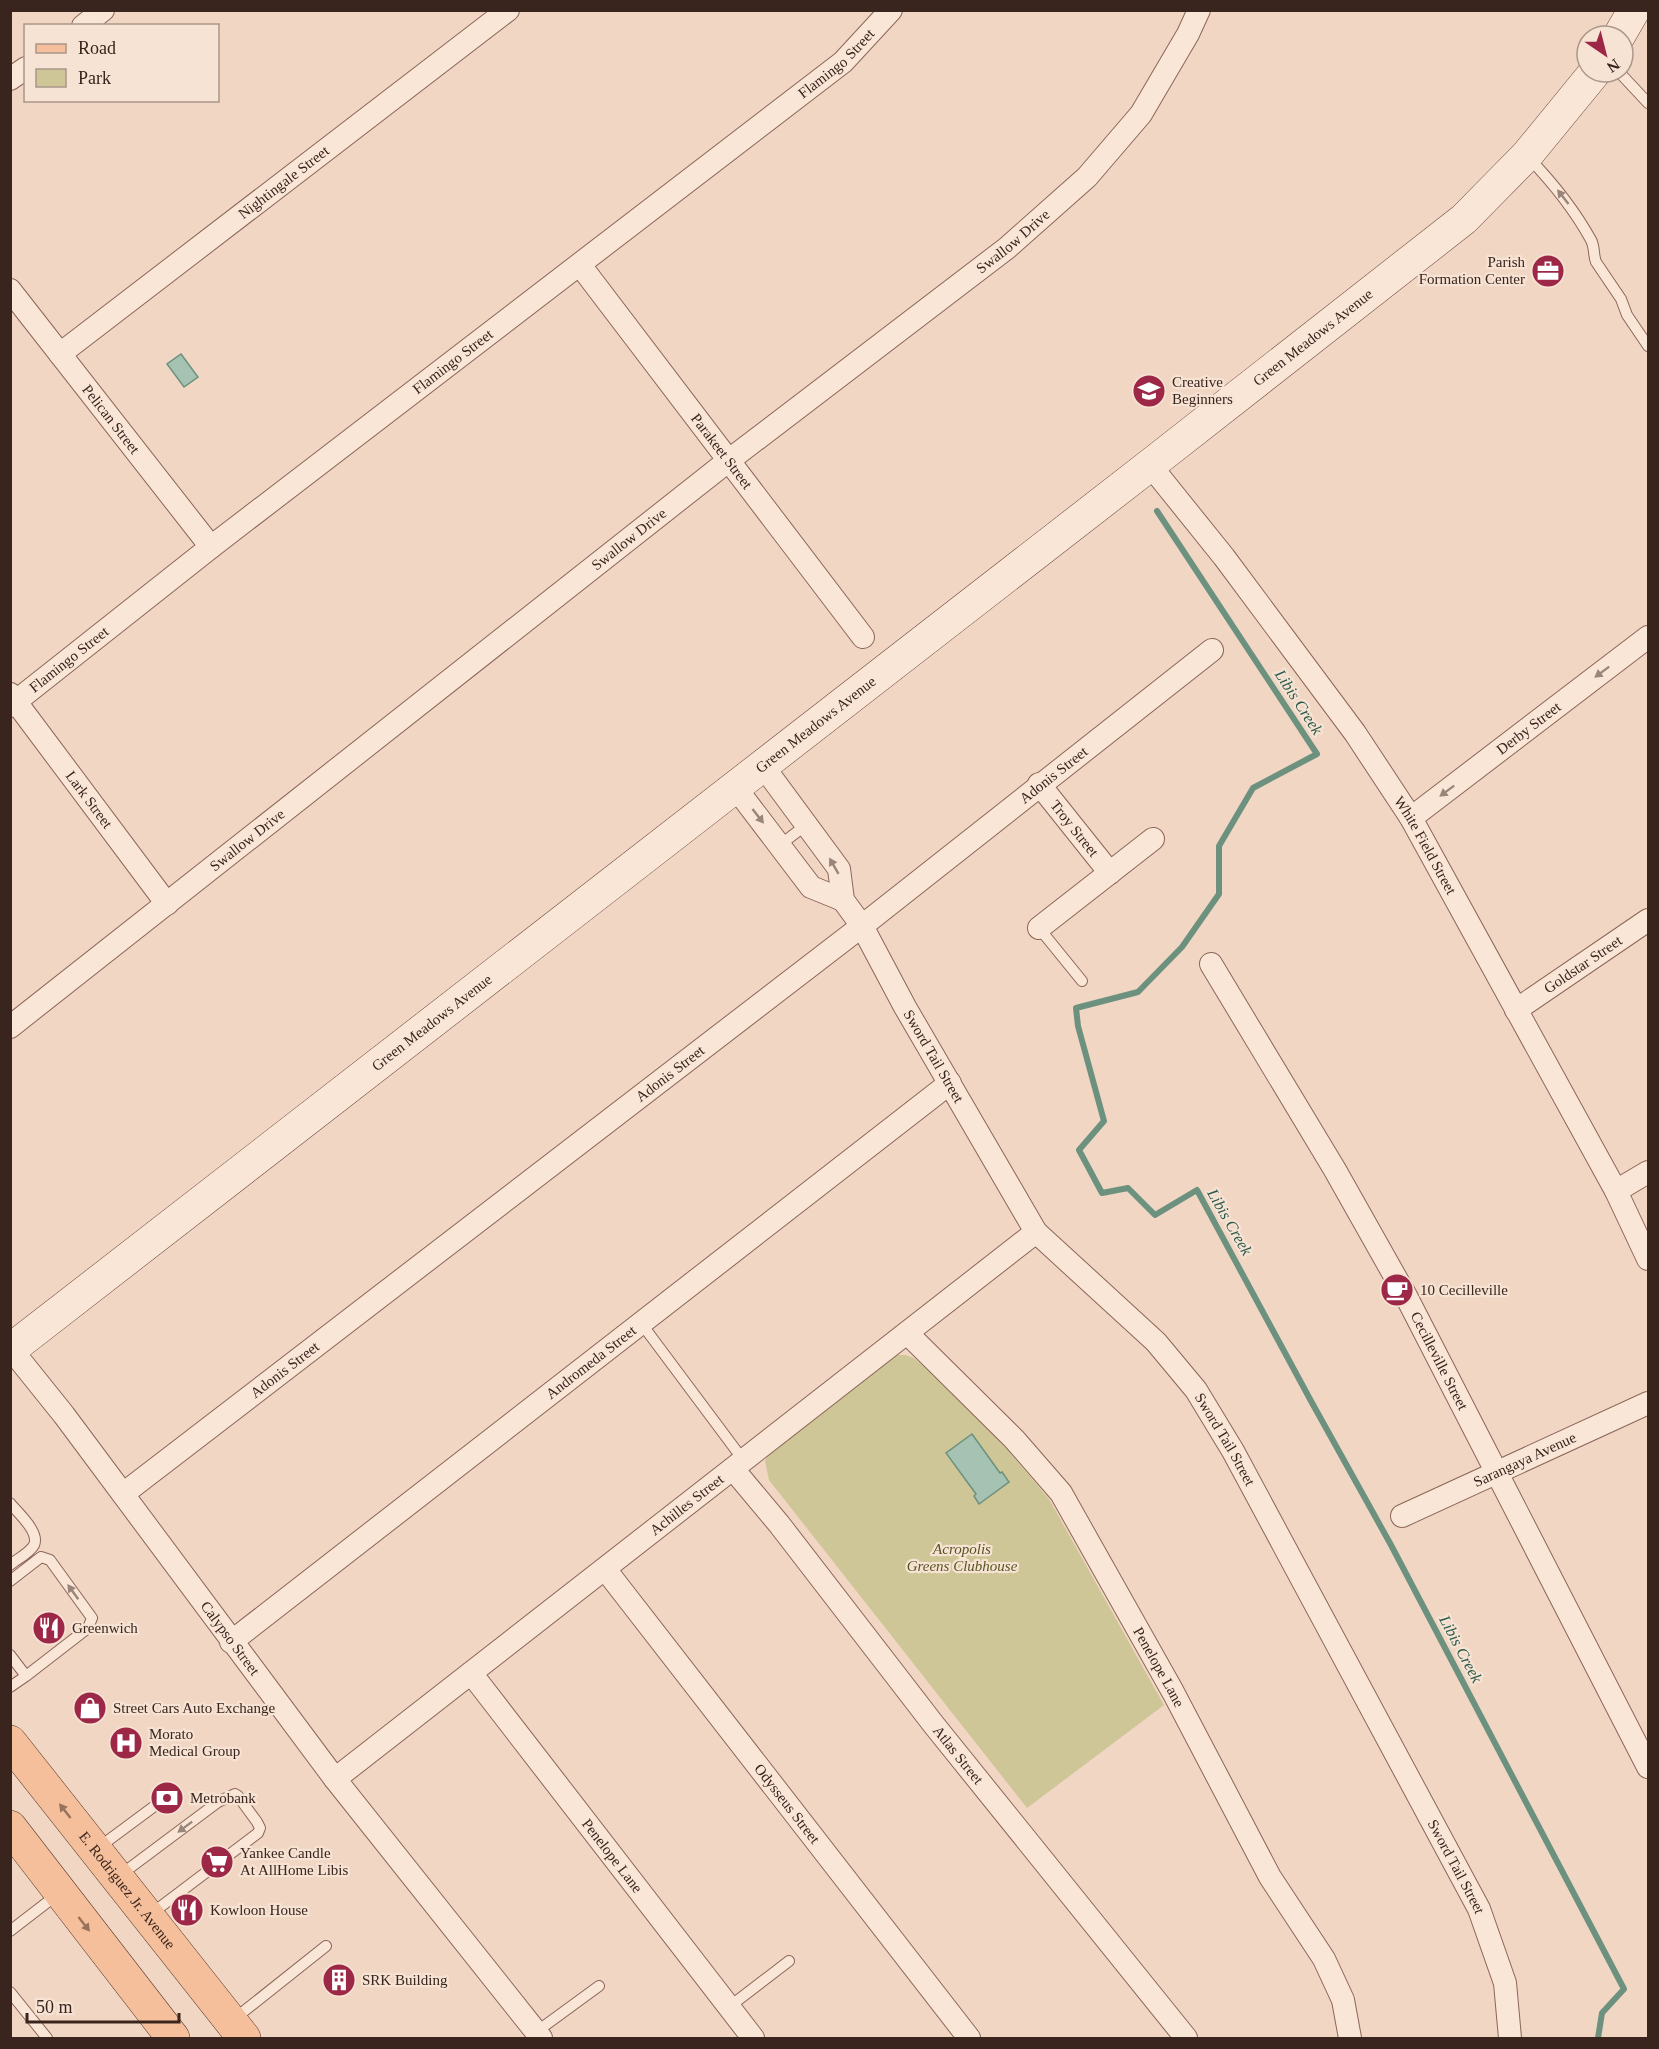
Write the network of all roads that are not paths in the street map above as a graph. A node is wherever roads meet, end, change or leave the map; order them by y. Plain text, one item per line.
1 (103, 10) edge
2 (508, 10) edge
3 (891, 10) edge
4 (1199, 10) edge
5 (1634, 10) edge
6 (86, 24) edge
7 (1626, 24) edge
8 (24, 69) edge
9 (10, 79) edge
10 (1585, 84) edge
11 (1630, 84) edge
12 (1648, 103) edge
13 (1527, 155) junction
14 (580, 266) junction
15 (10, 291) edge
16 (1648, 346) edge
17 (60, 354) junction
18 (728, 461) junction
19 (1150, 465) junction
20 (211, 547) junction
21 (863, 637) dead end
22 (1648, 637) edge
23 (1212, 650) dead end
24 (12, 701) edge
25 (764, 766) junction
26 (1039, 784) junction
27 (735, 787) junction
28 (1411, 818) junction
29 (806, 825) junction
30 (1153, 839) dead end
31 (780, 845) junction
32 (1110, 873) junction
33 (843, 900) junction
34 (167, 904) junction
35 (1648, 920) edge
36 (862, 926) junction
37 (1039, 928) joint
38 (1211, 964) dead end
39 (1082, 981) dead end
40 (1516, 1010) junction
41 (10, 1027) edge
42 (950, 1083) junction
43 (1648, 1172) edge
44 (1617, 1191) junction
45 (1036, 1232) junction
46 (1648, 1258) edge
47 (641, 1323) junction
48 (907, 1333) junction
49 (11, 1349) edge
50 (1648, 1403) edge
51 (738, 1465) junction
52 (1498, 1473) junction
53 (123, 1494) junction
54 (10, 1503) edge
55 (1402, 1516) dead end
56 (10, 1564) edge
57 (605, 1569) junction
58 (10, 1581) edge
59 (231, 1642) junction
60 (10, 1655) edge
61 (471, 1673) junction
62 (26, 1676) junction
63 (10, 1687) edge
64 (10, 1742) edge
65 (1648, 1767) edge
66 (335, 1779) junction
67 (160, 1802) dead end
68 (10, 1827) edge
69 (96, 1850) junction
70 (117, 1878) junction
71 (60, 1893) junction
72 (148, 1916) junction
73 (10, 1931) edge
74 (326, 1946) dead end
75 (789, 1961) dead end
76 (599, 1986) dead end
77 (10, 1992) edge
78 (729, 2007) junction
79 (238, 2030) edge
80 (539, 2035) edge
81 (46, 2038) edge
82 (173, 2038) edge
83 (753, 2038) edge
84 (969, 2038) edge
85 (1186, 2038) edge
86 (1350, 2038) edge
87 (1510, 2038) edge

1 - 6 street
2 - 17 street, Nightingale Street
3 - 14 street, Flamingo Street
4 - 18 street, Swallow Drive
5 - 7 street
8 - 9 street
10 - 13 street, Green Meadows Avenue
11 - 12 lane
16 -> 13 lane
13 - 19 street, Green Meadows Avenue
14 - 18 street, Parakeet Street
14 - 20 street, Flamingo Street
15 - 17 street, Pelican Street
17 - 20 street, Pelican Street
18 - 21 street, Parakeet Street
18 - 34 street, Swallow Drive
19 - 25 street, Green Meadows Avenue
19 - 28 street, White Field Street
20 - 24 street, Flamingo Street
22 -> 28 street, Derby Street
23 - 26 street, Adonis Street
24 - 34 street, Lark Street
25 - 27 street, Green Meadows Avenue
25 - 29 street, Sword Tail Street
26 - 32 street, Troy Street
26 - 36 street, Adonis Street
27 -> 31 street
27 - 49 street, Green Meadows Avenue
28 - 40 street, White Field Street
29 - 31 lane
33 -> 29 street, Sword Tail Street
30 - 32 street
31 - 33 street
32 - 37 street
33 - 36 street, Sword Tail Street
34 - 41 street, Swallow Drive
35 - 40 street, Goldstar Street
36 - 42 street, Sword Tail Street
36 - 53 street, Adonis Street
37 - 39 lane
38 - 52 street, Cecilleville Street
40 - 44 street, White Field Street
42 - 45 street, Sword Tail Street
42 - 47 street, Andromeda Street
43 - 44 street
44 - 46 street, White Field Street
45 - 48 street, Achilles Street
45 - 87 street, Sword Tail Street
47 - 51 lane
47 - 59 street, Andromeda Street
48 - 51 street, Achilles Street
48 - 86 street, Penelope Lane
49 - 53 street, Calypso Street
50 - 52 street, Sarangaya Avenue
51 - 57 street, Achilles Street
51 - 85 street, Atlas Street
52 - 55 street, Sarangaya Avenue
52 - 65 street, Cecilleville Street
53 - 59 street, Calypso Street
54 - 56 lane
57 - 61 street, Achilles Street
57 - 84 street, Odysseus Street
62 -> 58 lane
59 - 66 street, Calypso Street
60 - 62 lane
61 - 66 street, Achilles Street
61 - 78 street, Penelope Lane
62 - 63 lane
69 -> 64 main road, E. Rodriguez Jr. Avenue
66 - 80 street, Calypso Street
67 - 69 lane
68 - 71 main road
69 - 70 main road, E. Rodriguez Jr. Avenue
70 - 72 main road, E. Rodriguez Jr. Avenue
72 -> 70 lane
71 - 73 lane
71 -> 82 main road
72 - 79 main road, E. Rodriguez Jr. Avenue
74 - 79 lane
75 - 78 lane
76 - 80 lane
77 - 81 lane
78 - 83 street, Penelope Lane

